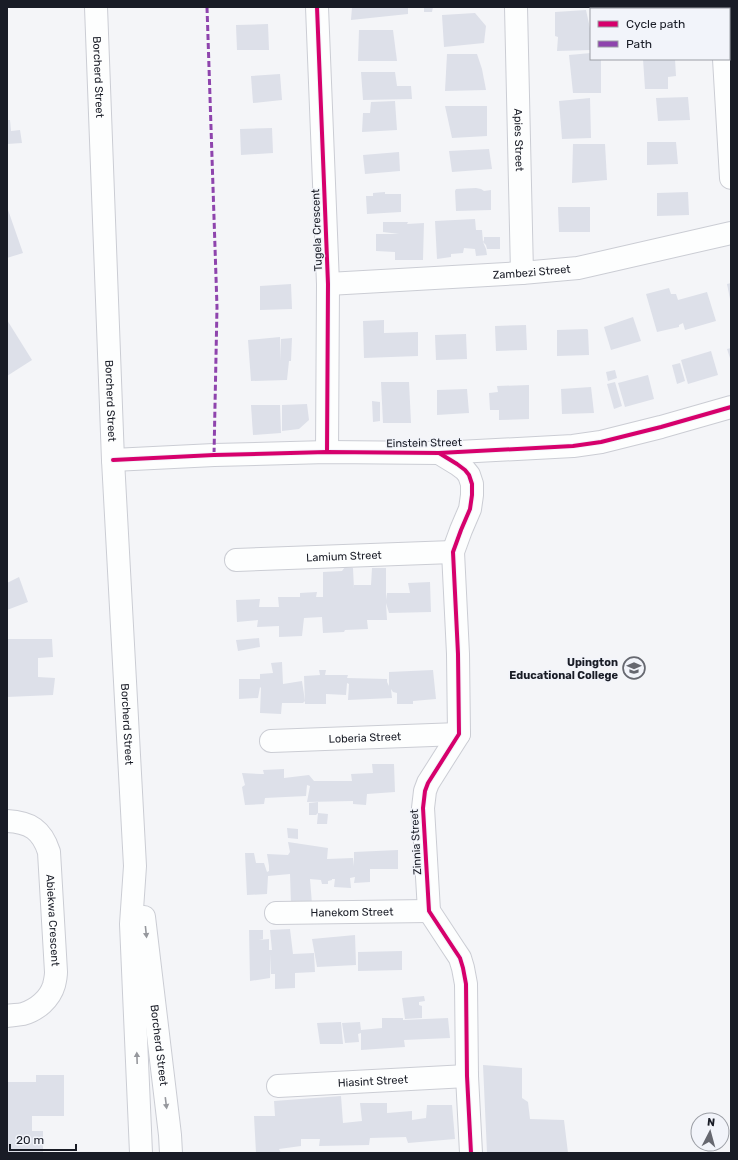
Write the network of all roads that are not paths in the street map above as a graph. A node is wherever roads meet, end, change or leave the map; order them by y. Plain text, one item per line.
1 (96, 7) edge
2 (317, 7) edge
3 (516, 7) edge
4 (724, 60) edge
5 (731, 178) edge
6 (731, 233) edge
7 (522, 273) junction
8 (328, 284) junction
9 (731, 407) edge
10 (327, 452) junction
11 (439, 453) junction
12 (112, 460) junction
13 (453, 552) junction
14 (236, 560) dead end
15 (459, 734) junction
16 (271, 741) dead end
17 (7, 821) edge
18 (135, 866) junction
19 (429, 911) junction
20 (276, 913) dead end
21 (7, 1016) edge
22 (467, 1076) junction
23 (278, 1086) dead end
24 (141, 1153) edge
25 (171, 1153) edge
26 (471, 1153) edge

1 - 12 main road, Borcherd Street
2 - 8 main road, Tugela Crescent
3 - 7 main road, Apies Street
4 - 5 main road
6 - 7 main road, Zambezi Street
7 - 8 main road, Zambezi Street
8 - 10 main road, Tugela Crescent
9 - 11 main road, Einstein Street
10 - 11 main road, Einstein Street
10 - 12 main road, Einstein Street
11 - 13 main road
12 - 18 main road, Borcherd Street
13 - 14 main road, Lamium Street
13 - 15 main road
15 - 16 main road, Loberia Street
15 - 19 main road, Zinnia Street
17 - 21 main road, Abiekwa Crescent
24 -> 18 main road, Borcherd Street
18 -> 25 main road, Borcherd Street
19 - 20 main road, Hanekom Street
19 - 22 main road
22 - 23 main road, Hiasint Street
22 - 26 main road

